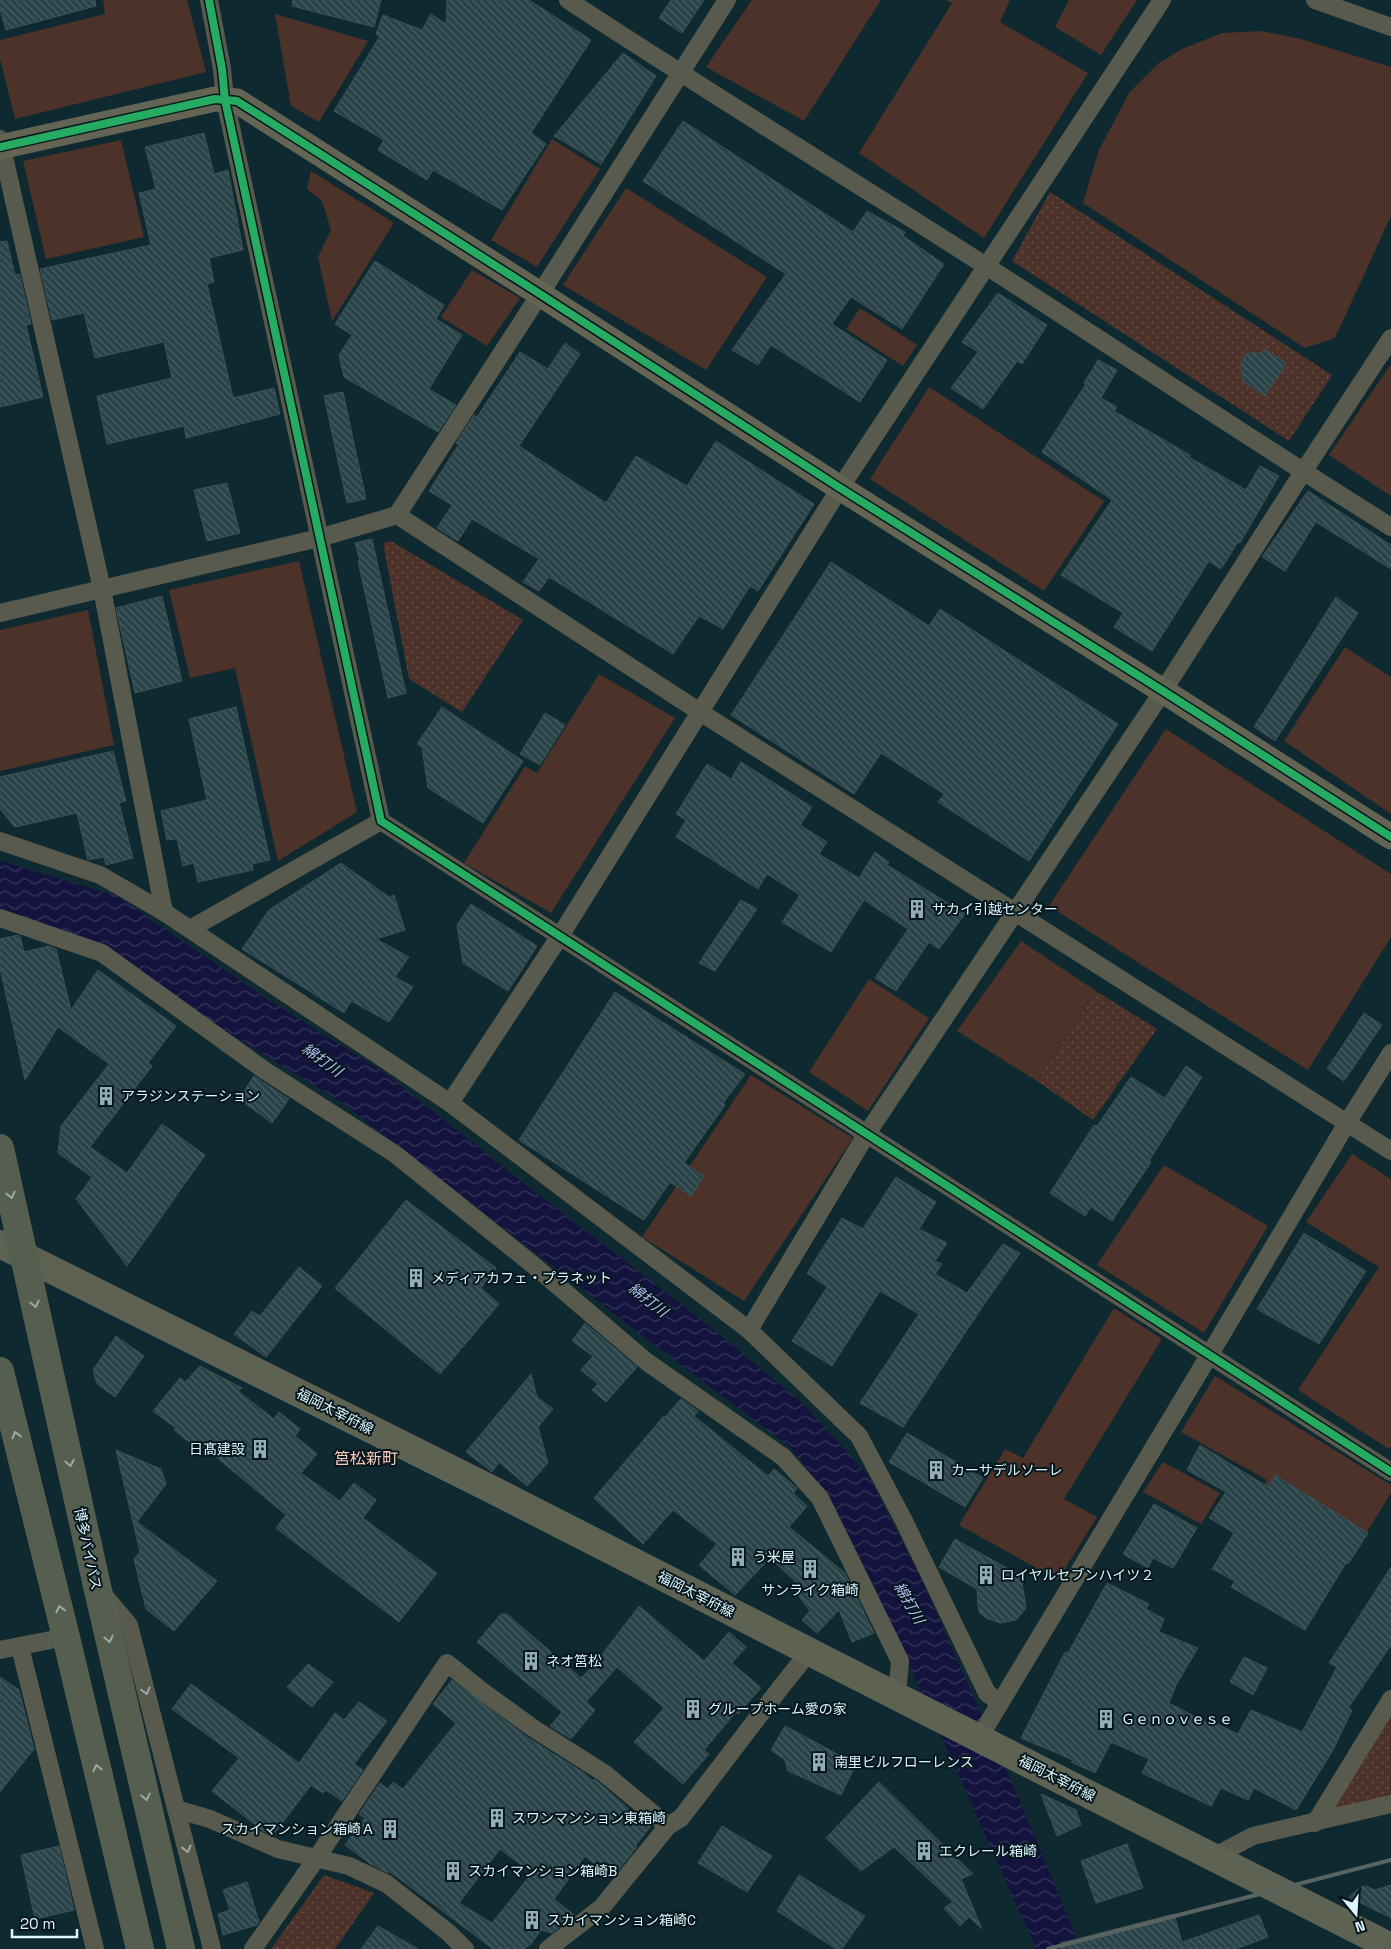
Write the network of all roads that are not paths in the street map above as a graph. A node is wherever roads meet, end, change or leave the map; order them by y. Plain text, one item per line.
1 (209, 0) edge
2 (568, 0) edge
3 (727, 0) edge
4 (1162, 0) edge
5 (1316, 0) edge
6 (1391, 27) edge
7 (680, 74) junction
8 (225, 100) junction
9 (1, 144) edge
10 (986, 266) junction
11 (540, 294) junction
12 (1391, 338) edge
13 (1303, 472) junction
14 (840, 488) junction
15 (397, 515) junction
16 (1391, 527) edge
17 (319, 538) junction
18 (102, 589) junction
19 (0, 613) edge
20 (1163, 691) junction
21 (700, 712) junction
22 (381, 821) junction
23 (1391, 837) edge
24 (0, 841) edge
25 (164, 912) junction
26 (1014, 912) junction
27 (0, 918) edge
28 (190, 929) junction
29 (560, 936) junction
30 (1391, 1053) edge
31 (450, 1103) junction
32 (1347, 1122) junction
33 (866, 1135) junction
34 (0, 1148) edge
35 (1391, 1151) edge
36 (0, 1244) edge
37 (24, 1257) junction
38 (749, 1330) junction
39 (1210, 1354) junction
40 (0, 1371) edge
41 (1391, 1472) edge
42 (97, 1586) junction
43 (66, 1637) junction
44 (20, 1647) junction
45 (0, 1650) edge
46 (810, 1651) junction
47 (902, 1698) junction
48 (1391, 1699) edge
49 (1000, 1703) junction
50 (984, 1730) junction
51 (1391, 1804) edge
52 (176, 1809) junction
53 (1315, 1823) junction
54 (668, 1826) junction
55 (1213, 1857) junction
56 (316, 1859) junction
57 (1391, 1947) edge
58 (95, 1949) edge
59 (140, 1949) edge
60 (181, 1949) edge
61 (212, 1949) edge
62 (253, 1949) edge
63 (465, 1949) edge
64 (548, 1949) edge

1 - 8 street
2 - 7 street
3 - 7 street
4 - 10 street
5 - 6 street
7 - 10 street
7 - 11 street
8 - 9 street
8 - 11 street
8 - 17 street
9 - 18 street
10 - 13 street
10 - 14 street
11 - 14 street
11 - 15 street
12 - 13 street
13 - 16 street
13 - 20 street
14 - 20 street
14 - 21 street
15 - 17 street
15 - 21 street
17 - 18 street
17 - 22 street
18 - 19 street
18 - 25 street
20 - 23 street
20 - 26 street
21 - 26 street
21 - 29 street
22 - 28 street
22 - 29 street
24 - 25 street
25 - 28 street
26 - 32 street
26 - 33 street
27 - 47 street
28 - 31 street
29 - 31 street
29 - 33 street
30 - 32 street
31 - 38 street
32 - 35 street
32 - 39 street
33 - 38 street
33 - 39 street
34 -> 37 highway, 博多バイパス
36 - 37 main road, 福岡太宰府線
37 -> 42 highway, 博多バイパス
37 - 46 main road, 福岡太宰府線
38 - 49 street
39 - 41 street
39 - 49 street
43 -> 40 highway
42 -> 52 street
42 -> 60 highway, 博多バイパス
43 - 44 street
59 -> 43 highway
44 - 45 street
44 - 58 street
46 - 47 main road, 福岡太宰府線
46 - 54 street
47 - 50 main road, 福岡太宰府線
48 - 53 street
49 - 50 street
50 - 55 main road, 福岡太宰府線
51 - 53 street
52 - 56 street
52 -> 61 street
53 - 55 street
54 - 56 street
54 - 64 street
55 - 57 main road, 福岡太宰府線
56 - 62 street
56 - 63 street

